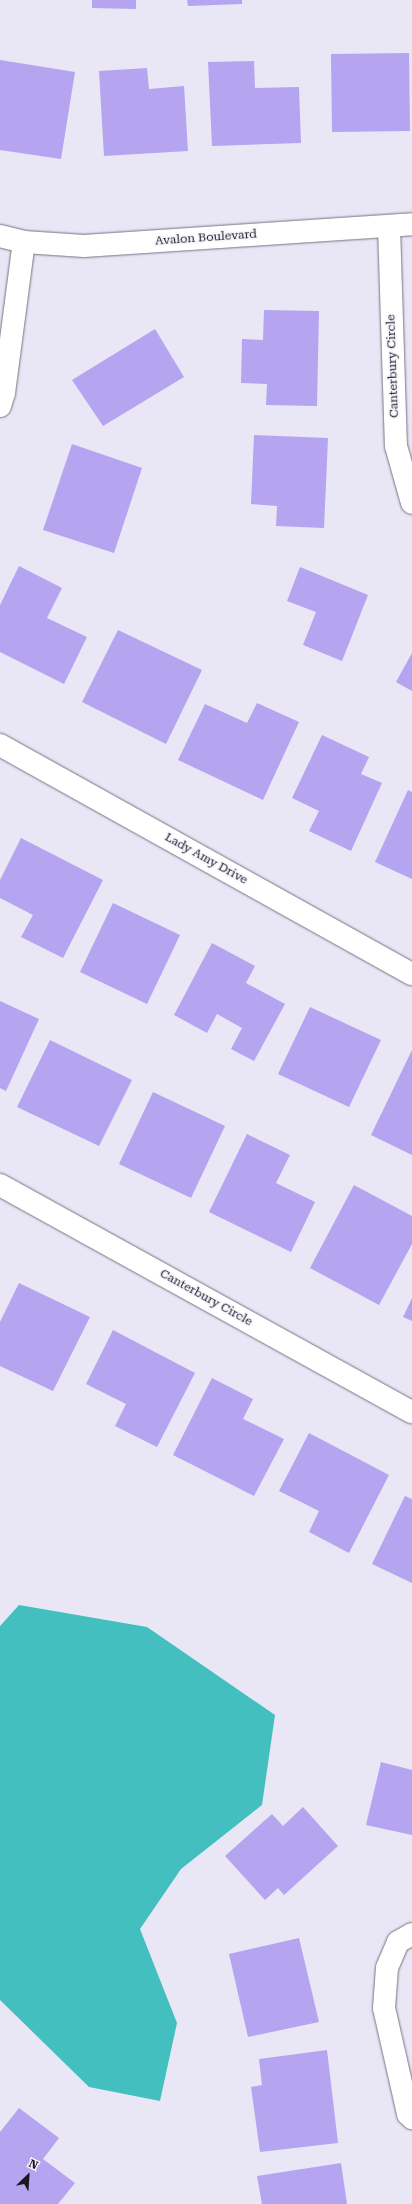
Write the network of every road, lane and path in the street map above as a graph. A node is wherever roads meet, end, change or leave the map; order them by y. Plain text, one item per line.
1 (412, 224) edge
2 (389, 226) junction
3 (0, 236) edge
4 (24, 242) junction
5 (0, 406) edge
6 (412, 504) edge
7 (0, 745) edge
8 (412, 974) edge
9 (0, 1184) edge
10 (412, 1412) edge
11 (412, 1934) edge
12 (412, 2118) edge

1 - 2 street, Avalon Boulevard
2 - 4 street, Avalon Boulevard
2 - 6 street, Canterbury Circle
3 - 4 street, Avalon Boulevard
4 - 5 street
7 - 8 street, Lady Amy Drive
9 - 10 street, Canterbury Circle
11 - 12 street

